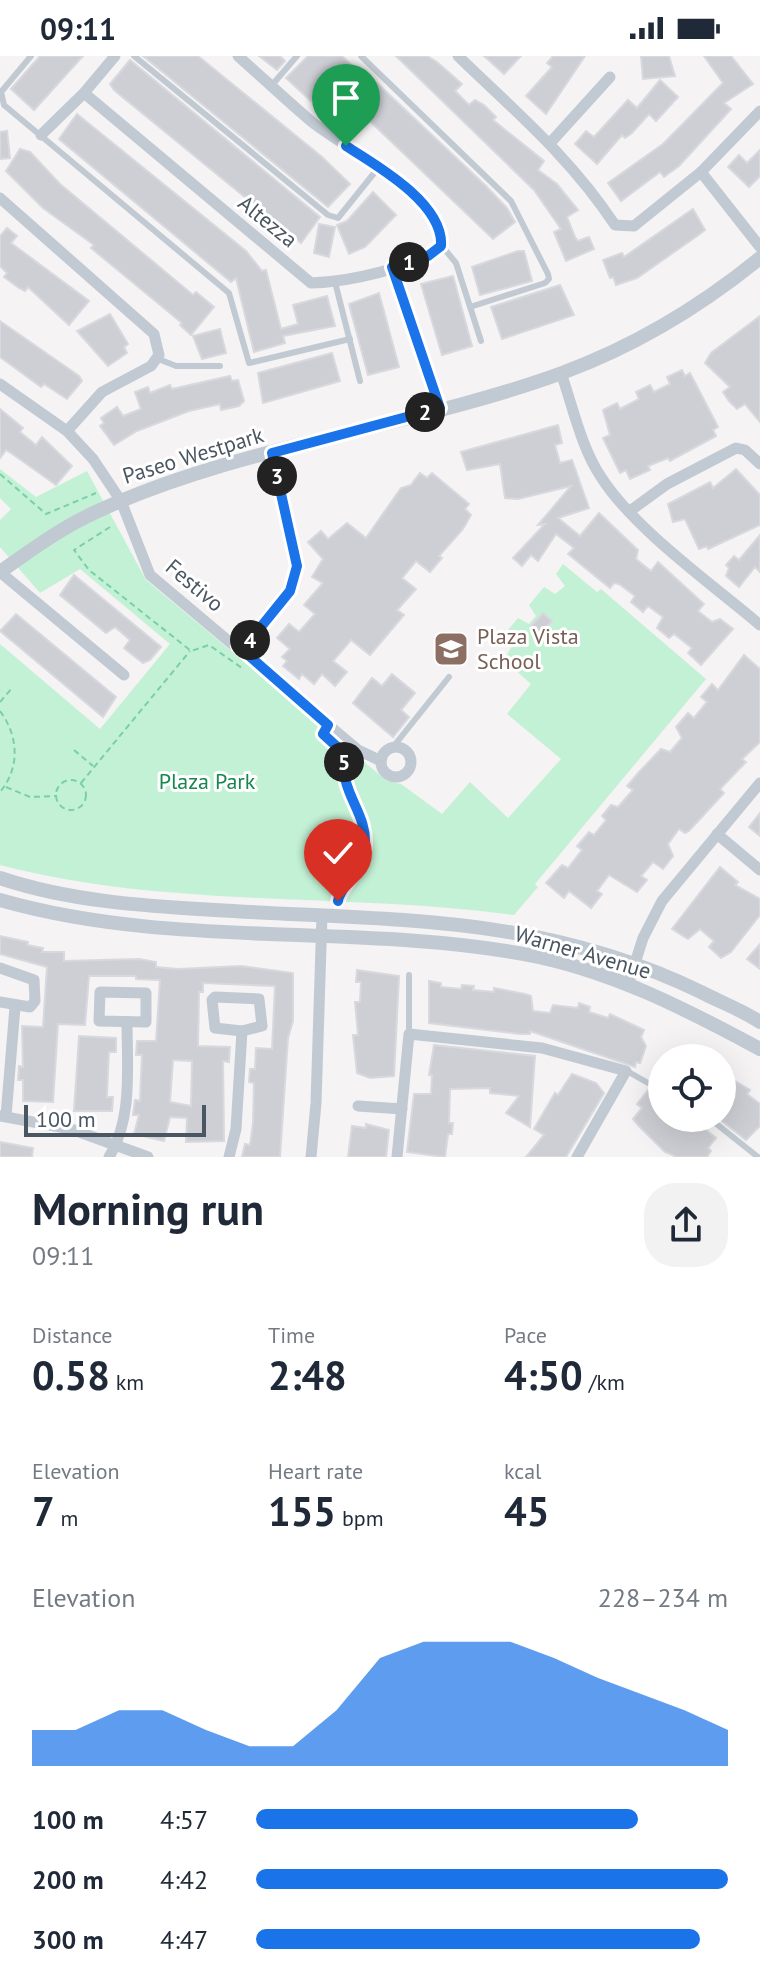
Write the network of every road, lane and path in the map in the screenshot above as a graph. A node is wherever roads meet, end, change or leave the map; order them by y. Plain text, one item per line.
1 (31, 56) edge
2 (115, 56) edge
3 (134, 56) edge
4 (238, 56) edge
5 (297, 56) edge
6 (361, 56) edge
7 (459, 57) edge
8 (610, 77) dead end
9 (272, 85) junction
10 (84, 93) junction
11 (760, 111) edge
12 (41, 135) junction
13 (551, 142) junction
14 (379, 167) junction
15 (701, 172) junction
16 (0, 198) edge
17 (441, 246) junction
18 (760, 247) edge
19 (760, 258) edge
20 (392, 267) junction
21 (335, 282) junction
22 (470, 307) junction
23 (350, 339) junction
24 (481, 341) dead end
25 (156, 358) junction
26 (220, 366) dead end
27 (561, 373) junction
28 (360, 381) dead end
29 (0, 384) edge
30 (440, 408) junction
31 (67, 431) junction
32 (272, 453) junction
33 (760, 464) edge
34 (0, 474) edge
35 (96, 493) dead end
36 (121, 501) junction
37 (630, 511) junction
38 (110, 527) dead end
39 (0, 572) edge
40 (760, 625) edge
41 (238, 646) junction
42 (190, 651) junction
43 (250, 659) junction
44 (124, 675) dead end
45 (449, 677) dead end
46 (13, 687) dead end
47 (0, 702) edge
48 (0, 711) edge
49 (393, 747) junction
50 (74, 750) dead end
51 (345, 754) dead end
52 (381, 761) junction
53 (94, 767) junction
54 (81, 783) junction
55 (760, 783) edge
56 (5, 786) junction
57 (0, 792) edge
58 (57, 796) junction
59 (717, 834) junction
60 (760, 870) edge
61 (0, 878) edge
62 (0, 900) edge
63 (338, 901) dead end
64 (322, 915) junction
65 (321, 938) junction
66 (634, 964) junction
67 (0, 968) edge
68 (409, 975) dead end
69 (628, 985) junction
70 (0, 1002) edge
71 (15, 1007) junction
72 (127, 1022) junction
73 (760, 1022) edge
74 (242, 1031) junction
75 (409, 1034) junction
76 (760, 1049) edge
77 (626, 1071) junction
78 (648, 1083) edge
79 (358, 1106) dead end
80 (402, 1109) junction
81 (3, 1116) edge
82 (727, 1132) edge
83 (112, 1152) edge
84 (148, 1157) edge
85 (229, 1157) edge
86 (311, 1157) edge
87 (397, 1157) edge
88 (577, 1157) edge
89 (758, 1157) edge

1 - 12 lane
2 - 10 street
3 - 14 lane
4 - 9 street
5 - 9 lane
6 - 22 lane
7 - 13 street
8 - 13 street
9 - 14 street
10 - 12 street
10 - 21 street, Altezza
11 - 15 street
12 - 23 lane
13 - 15 street
14 - 17 street
15 - 18 street
16 - 25 street
17 - 20 street, Altezza
17 - 22 lane
19 - 27 street, Paseo Westpark
20 - 21 street, Altezza
20 - 30 street
21 - 23 lane
22 - 24 lane
23 - 28 lane
25 - 26 lane
25 - 31 street
27 - 30 street, Paseo Westpark
27 - 37 street
29 - 31 street, Festivo
30 - 32 street, Paseo Westpark
31 - 36 street, Festivo
32 - 36 street, Paseo Westpark
32 - 41 lane
33 - 37 street
34 - 35 path
36 - 39 street, Paseo Westpark
36 - 41 street, Festivo
37 - 40 street
38 - 42 path
39 - 44 street
41 - 43 street, Festivo
42 - 43 path
42 - 53 path
43 - 52 street, Festivo
45 - 49 lane
46 - 47 path
48 - 56 path
49 - 52 street
49 - 52 street, Festivo
50 - 53 path
51 - 63 path
53 - 54 path
54 - 58 path
54 - 58 path
55 - 59 street
56 - 57 path
56 - 58 path
59 - 60 street
59 - 66 street
61 - 64 street, Warner Avenue
62 - 65 street, Warner Avenue
64 - 65 street
64 - 66 street, Warner Avenue
65 - 69 street, Warner Avenue
65 - 86 street
66 - 69 street
66 - 73 street, Warner Avenue
67 - 71 street
68 - 75 lane
69 - 76 street, Warner Avenue
70 - 71 street
71 - 81 street
72 - 72 street
72 - 83 street
74 - 74 street
74 - 85 street
75 - 77 street
75 - 80 street
77 - 78 lane
77 - 88 street
79 - 80 street
80 - 87 street
81 - 83 street
82 - 89 lane
83 - 84 street

